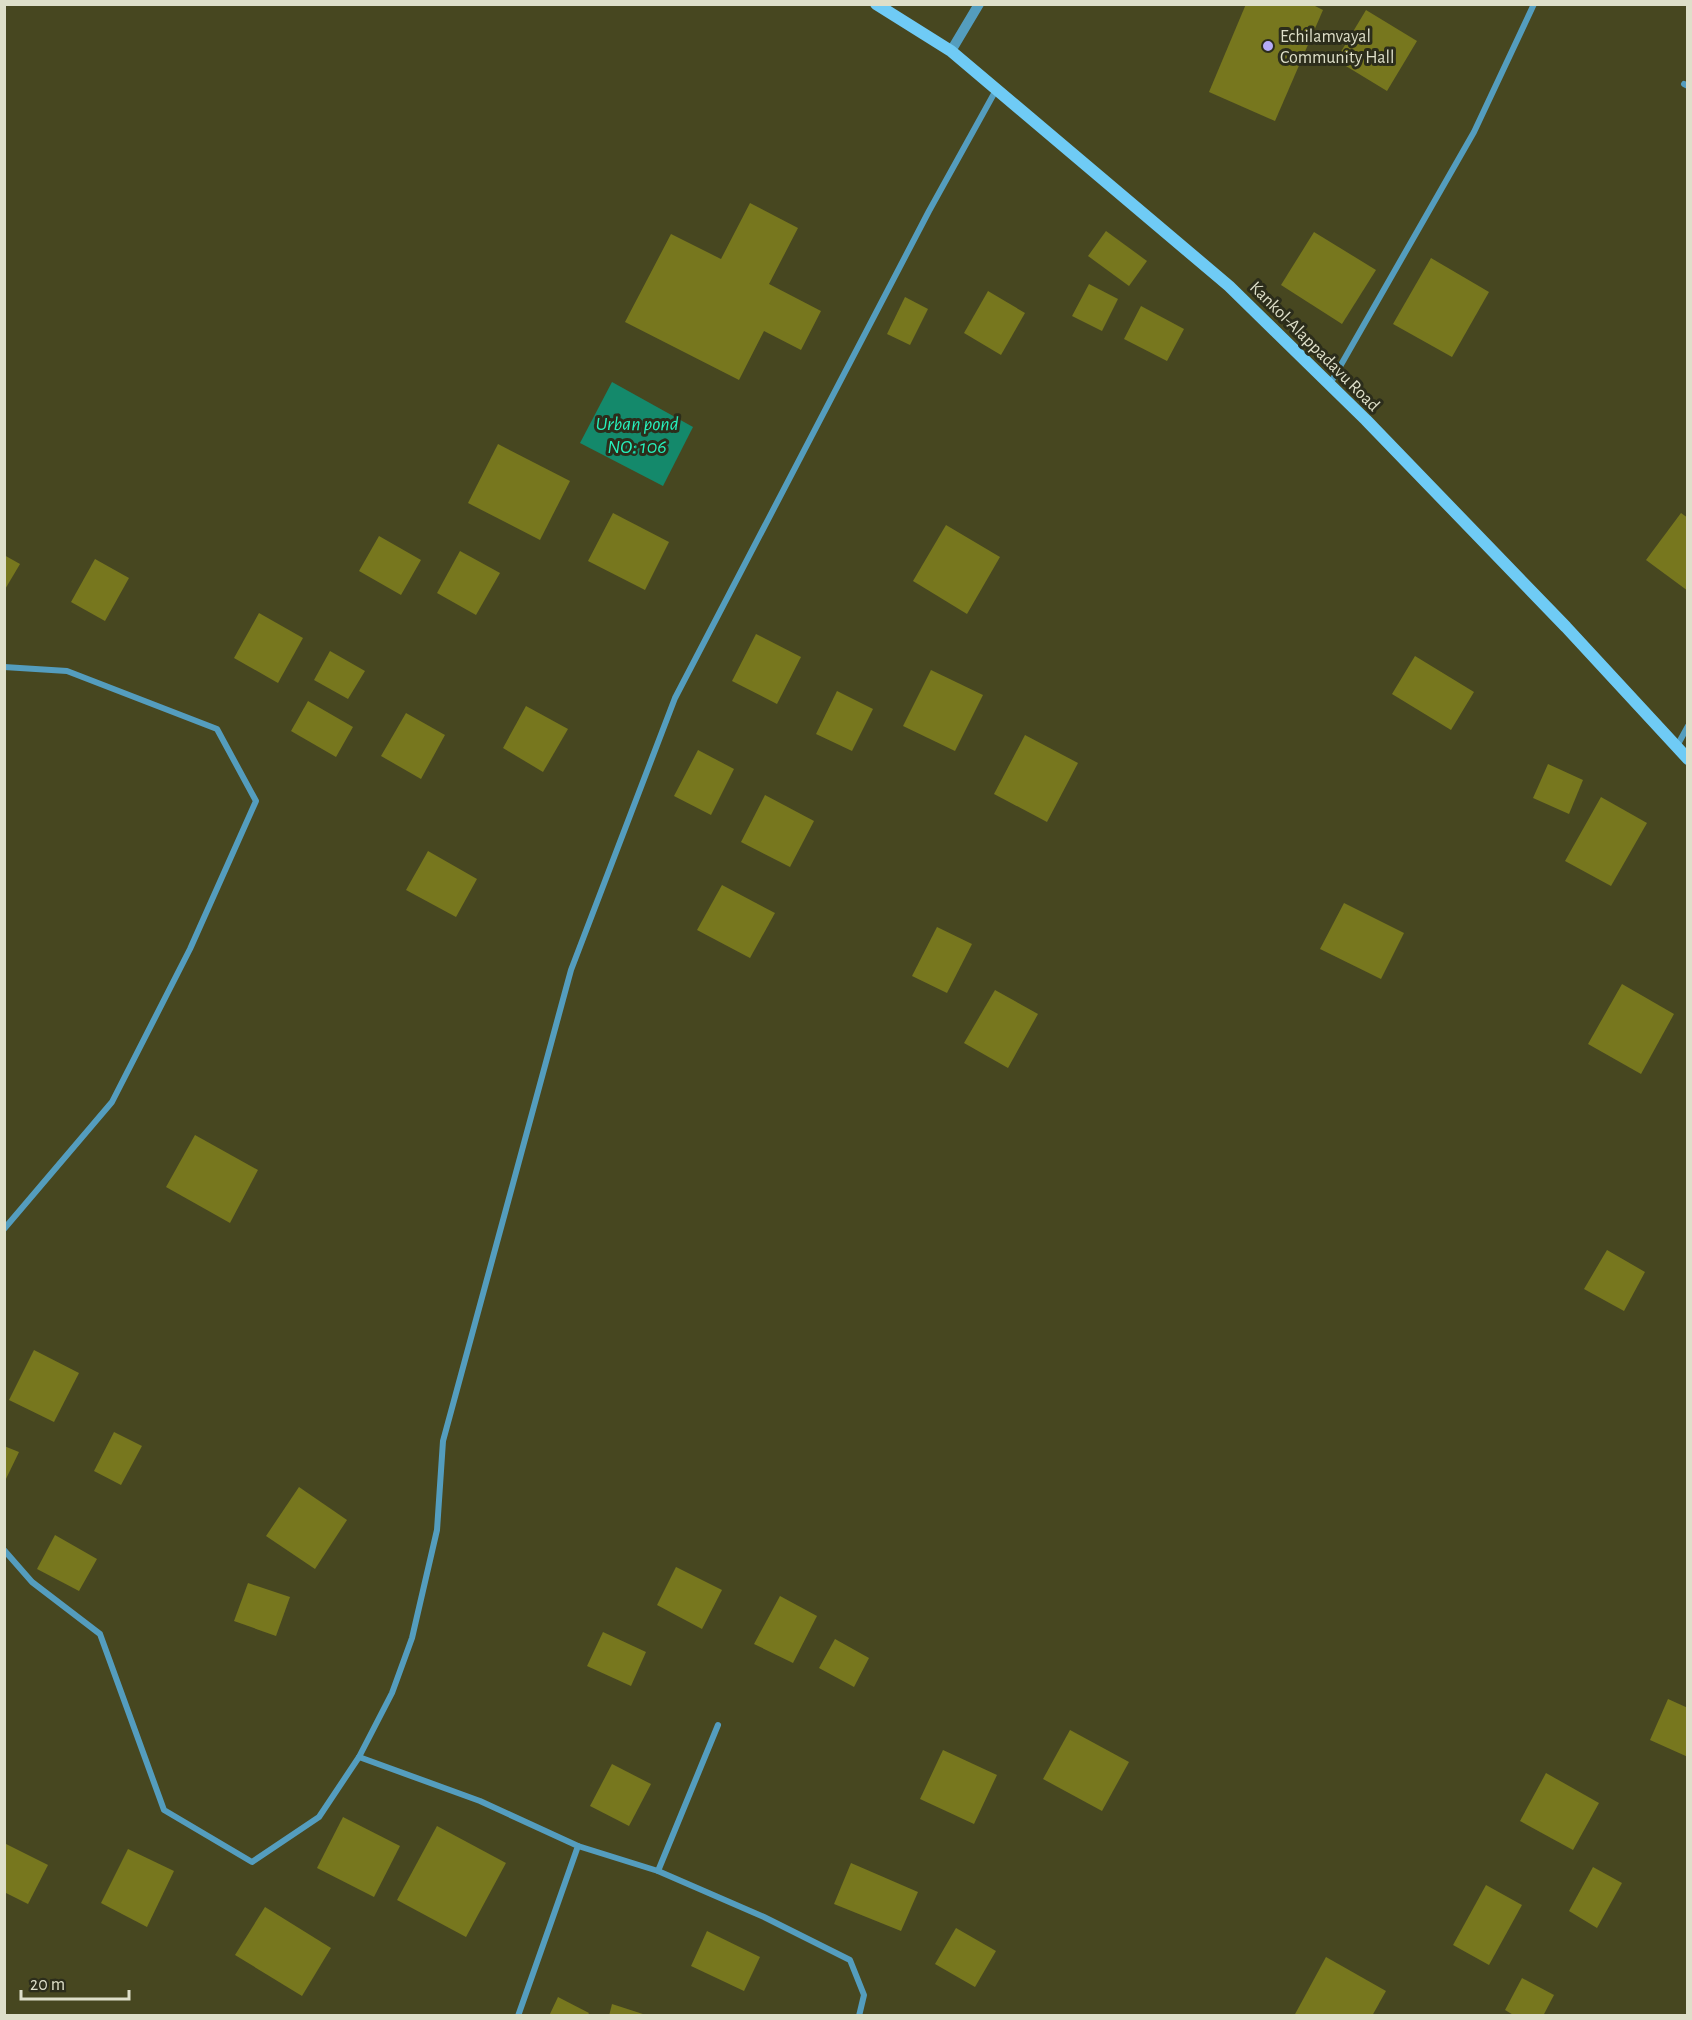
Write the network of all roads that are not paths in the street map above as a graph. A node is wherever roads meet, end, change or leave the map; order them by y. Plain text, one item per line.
1 (876, 4) edge
2 (979, 4) edge
3 (1534, 4) edge
4 (951, 51) junction
5 (996, 89) junction
6 (1330, 384) junction
7 (4, 667) edge
8 (1688, 726) edge
9 (1676, 747) junction
10 (1688, 759) edge
11 (4, 1229) edge
12 (4, 1550) edge
13 (718, 1725) dead end
14 (359, 1757) junction
15 (578, 1846) junction
16 (658, 1871) junction
17 (518, 2016) edge
18 (859, 2016) edge

1 - 4 main road, Kankol-Alappadavu Road
2 - 4 street
3 - 6 street
4 - 5 main road, Kankol-Alappadavu Road
5 - 6 main road, Kankol-Alappadavu Road
5 - 14 street
6 - 9 main road, Kankol-Alappadavu Road
7 - 11 street
8 - 9 street
9 - 10 main road, Kankol-Alappadavu Road
12 - 14 street
13 - 16 street
14 - 15 street
15 - 16 street
15 - 17 street
16 - 18 street

